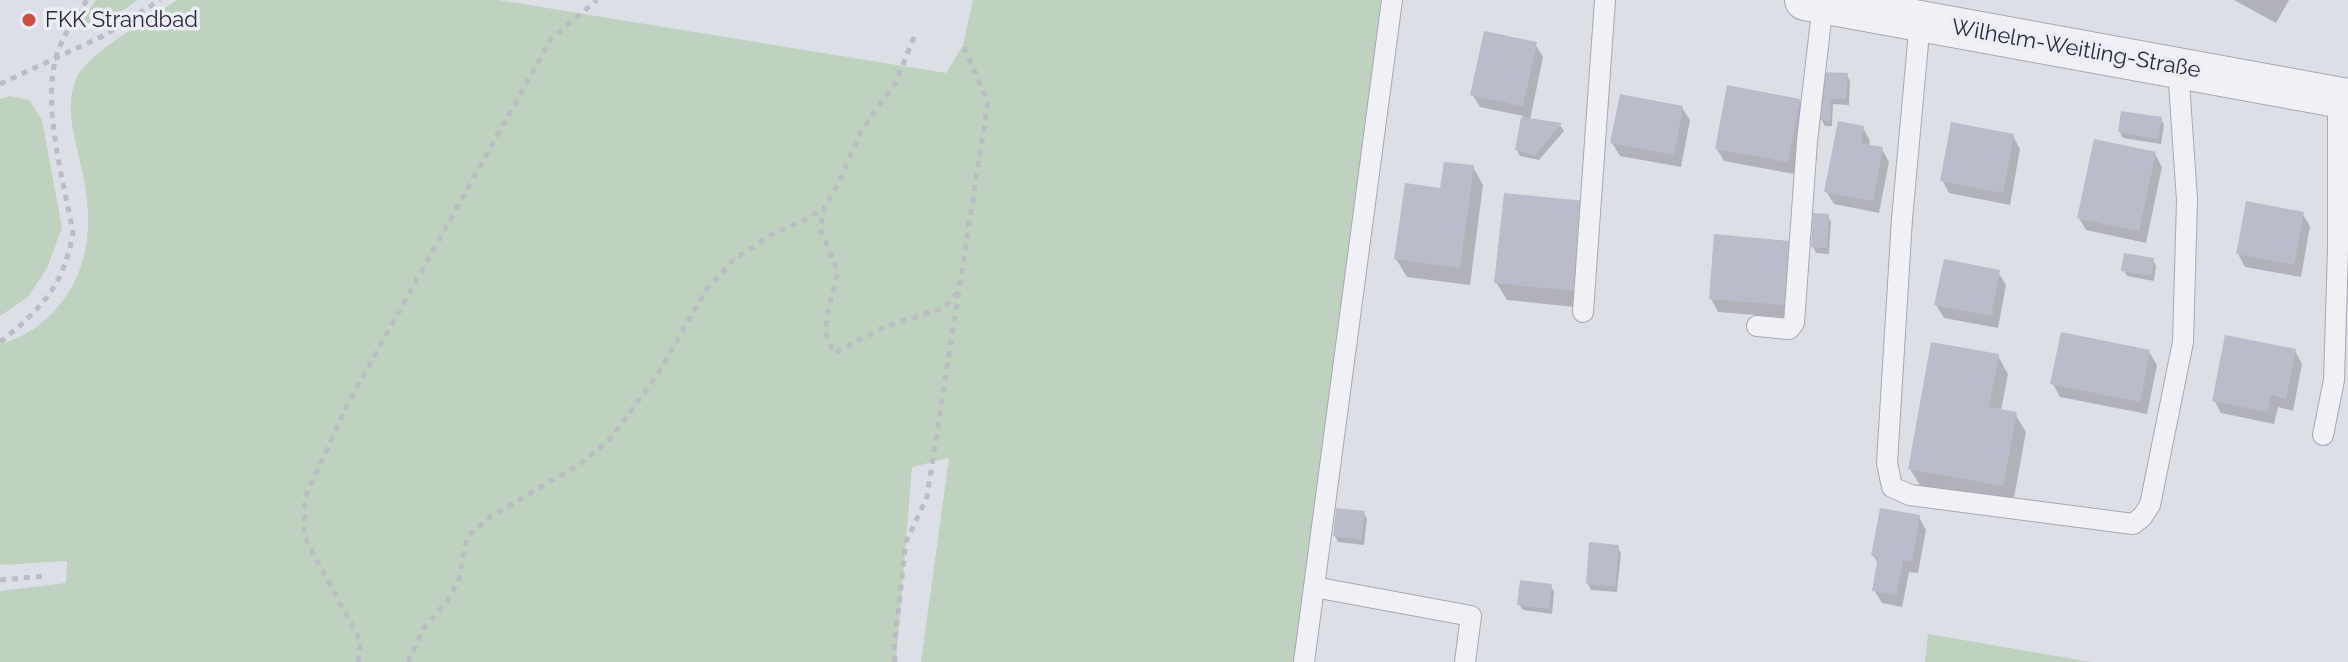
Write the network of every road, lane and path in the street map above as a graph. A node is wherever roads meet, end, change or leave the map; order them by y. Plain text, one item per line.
1 (87, 0) edge
2 (160, 0) edge
3 (597, 0) edge
4 (1392, 0) edge
5 (1605, 0) edge
6 (1814, 2) edge
7 (1920, 21) junction
8 (914, 37) dead end
9 (963, 45) dead end
10 (56, 56) junction
11 (2178, 68) junction
12 (0, 84) edge
13 (2343, 98) edge
14 (825, 207) junction
15 (959, 291) junction
16 (1583, 312) dead end
17 (1757, 326) dead end
18 (0, 342) edge
19 (2323, 435) dead end
20 (45, 576) dead end
21 (0, 580) edge
22 (1314, 587) junction
23 (358, 662) edge
24 (408, 662) edge
25 (895, 662) edge
26 (1304, 662) edge
27 (1465, 662) edge

1 - 10 path
2 - 10 path
3 - 23 path
4 - 22 lane
5 - 16 lane
6 - 7 street, Wilhelm-Weitling-Straße
6 - 17 lane
7 - 11 street, Wilhelm-Weitling-Straße
7 - 11 lane
8 - 14 path
9 - 15 path
10 - 12 path
10 - 18 path
11 - 13 street, Wilhelm-Weitling-Straße
13 - 19 lane
14 - 15 path
14 - 24 path
15 - 25 path
20 - 21 path
22 - 26 lane
22 - 27 lane

